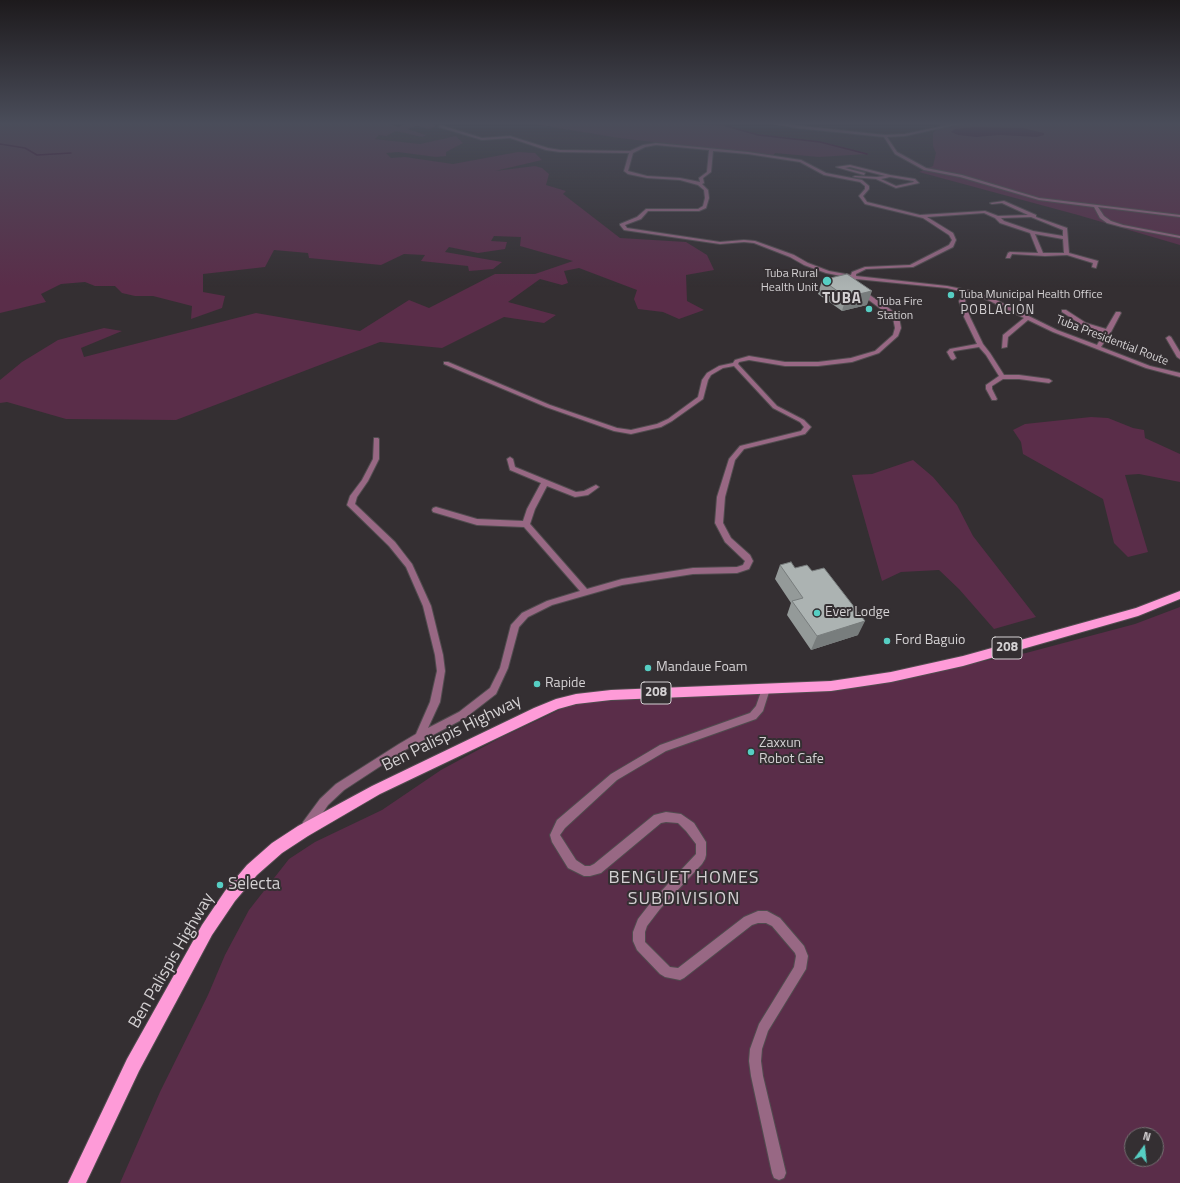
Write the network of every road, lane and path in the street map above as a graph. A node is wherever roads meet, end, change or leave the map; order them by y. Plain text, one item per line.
1 (666, 177) edge
2 (702, 177) edge
3 (848, 177) edge
4 (854, 177) edge
5 (881, 177) edge
6 (897, 177) edge
7 (965, 177) edge
8 (875, 178) junction
9 (699, 184) junction
10 (992, 204) dead end
11 (1096, 206) junction
12 (920, 216) junction
13 (1180, 216) edge
14 (997, 217) junction
15 (1033, 217) junction
16 (1032, 232) junction
17 (1180, 237) edge
18 (1064, 238) junction
19 (1045, 254) junction
20 (1067, 254) junction
21 (1008, 257) dead end
22 (1094, 267) dead end
23 (853, 277) junction
24 (978, 294) junction
25 (1064, 311) dead end
26 (1118, 314) dead end
27 (1027, 318) junction
28 (1108, 332) junction
29 (1169, 338) dead end
30 (980, 346) junction
31 (1004, 347) dead end
32 (1098, 348) junction
33 (1180, 357) edge
34 (953, 358) dead end
35 (446, 363) dead end
36 (735, 364) junction
37 (1180, 375) edge
38 (1002, 377) junction
39 (1049, 381) dead end
40 (994, 399) dead end
41 (376, 439) dead end
42 (510, 459) dead end
43 (545, 483) junction
44 (596, 487) dead end
45 (436, 510) dead end
46 (526, 524) junction
47 (586, 593) junction
48 (1180, 596) edge
49 (766, 689) junction
50 (420, 737) junction
51 (304, 831) junction
52 (778, 1173) dead end
53 (77, 1183) edge

1 - 9 street
2 - 9 street
3 - 12 street
4 - 8 street
5 - 8 street
6 - 8 street
7 - 11 street
9 - 23 street, Tuba Presidential Route
10 - 15 street
11 - 13 street
11 - 17 street
12 - 14 street
12 - 23 street
14 - 15 street
14 - 16 street
15 - 18 street
16 - 18 street
16 - 19 street
18 - 20 street
19 - 20 street
19 - 21 street
20 - 22 street
23 - 24 street, Tuba Presidential Route
23 - 36 street
24 - 27 street, Tuba Presidential Route
24 - 30 street
25 - 28 street
26 - 28 street
27 - 31 street
27 - 32 street, Tuba Presidential Route
28 - 32 street
29 - 33 street
30 - 34 street
30 - 38 street
32 - 37 street, Tuba Presidential Route
35 - 36 street
36 - 47 street
38 - 39 street
38 - 40 street
41 - 50 street
42 - 43 street
43 - 44 street
43 - 46 street
45 - 46 street
46 - 47 street
47 - 50 street
48 - 49 main road, Ben Palispis Highway / 208
49 - 51 main road, Ben Palispis Highway / 208
49 - 52 street
50 - 51 street
51 - 53 main road, Ben Palispis Highway / 208

